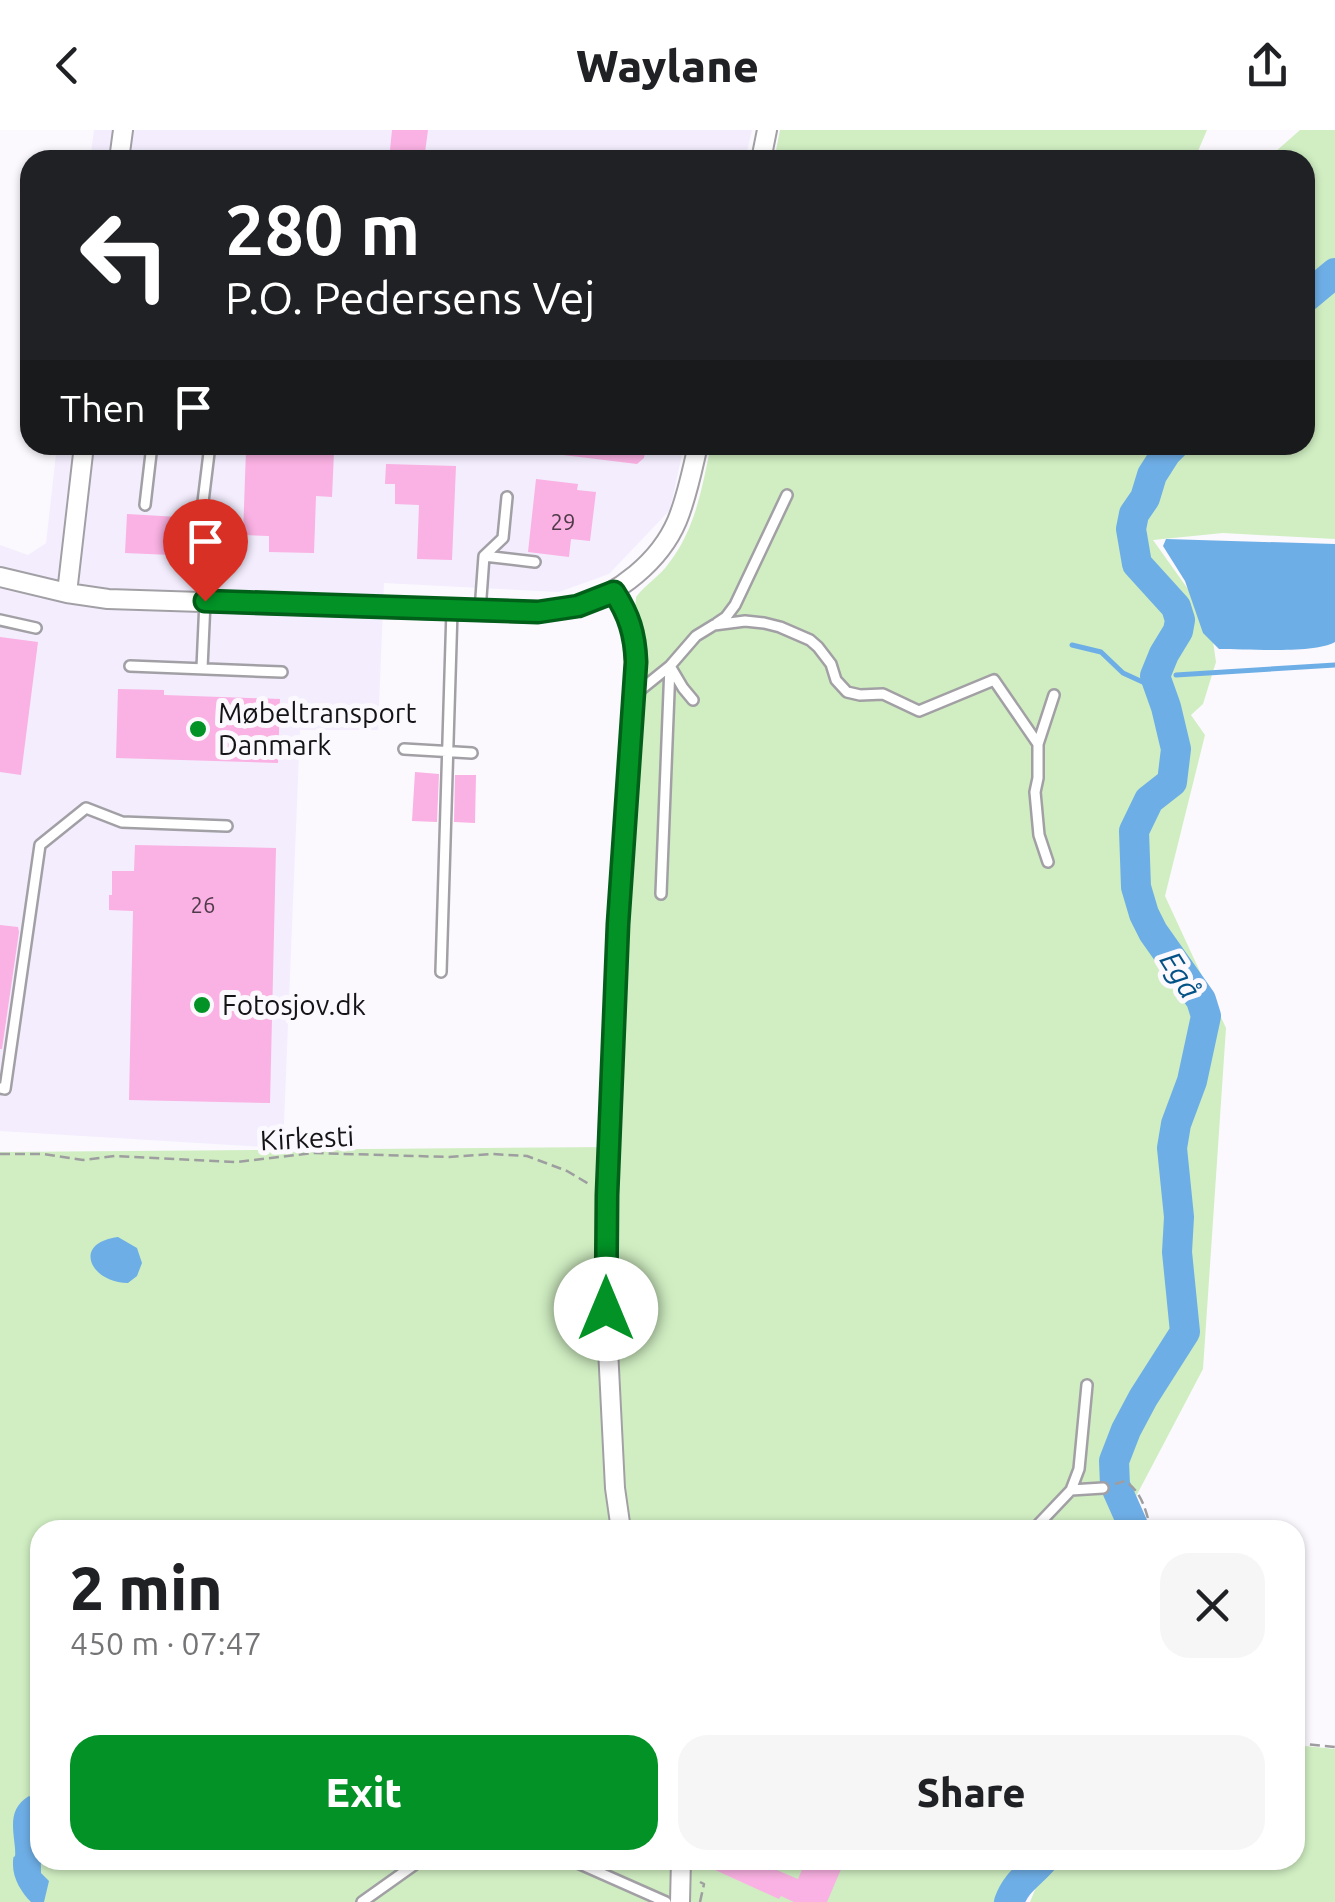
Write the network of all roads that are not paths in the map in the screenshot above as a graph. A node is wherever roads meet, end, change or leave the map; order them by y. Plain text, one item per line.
1 (83, 455) edge
2 (151, 455) edge
3 (209, 455) edge
4 (696, 455) edge
5 (787, 495) dead end
6 (507, 497) dead end
7 (145, 505) dead end
8 (202, 510) dead end
9 (484, 556) junction
10 (536, 562) dead end
11 (0, 577) edge
12 (614, 592) junction
13 (66, 593) junction
14 (205, 601) junction
15 (452, 610) junction
16 (480, 611) junction
17 (0, 620) edge
18 (714, 625) junction
19 (36, 628) dead end
20 (130, 666) dead end
21 (670, 666) junction
22 (202, 668) junction
23 (282, 672) dead end
24 (634, 694) junction
25 (1054, 695) dead end
26 (693, 700) dead end
27 (1038, 744) junction
28 (404, 749) dead end
29 (448, 752) junction
30 (472, 753) dead end
31 (228, 826) dead end
32 (1048, 862) dead end
33 (661, 894) dead end
34 (441, 972) dead end
35 (0, 1088) edge
36 (1086, 1385) dead end
37 (1104, 1488) dead end
38 (1071, 1490) junction
39 (619, 1520) edge
40 (1043, 1520) edge
41 (407, 1870) edge
42 (594, 1870) edge
43 (681, 1870) edge
44 (362, 1902) edge
45 (666, 1902) edge
46 (680, 1902) edge

1 - 13 street
2 - 7 lane
3 - 8 lane
4 - 12 street
5 - 18 lane
6 - 9 lane
9 - 10 lane
9 - 16 lane
11 - 13 street
12 - 16 street
12 - 24 street
13 - 14 street
14 - 15 street
14 - 22 lane
15 - 16 street
15 - 29 lane
17 - 19 lane
18 - 21 lane
18 - 27 lane
20 - 22 lane
21 - 24 lane
21 - 26 lane
21 - 33 lane
22 - 23 lane
24 - 39 street
25 - 27 lane
27 - 32 lane
28 - 29 lane
29 - 30 lane
29 - 34 lane
31 - 35 lane
36 - 38 lane
37 - 38 lane
38 - 40 lane
41 - 44 lane
42 - 45 lane
43 - 46 street

